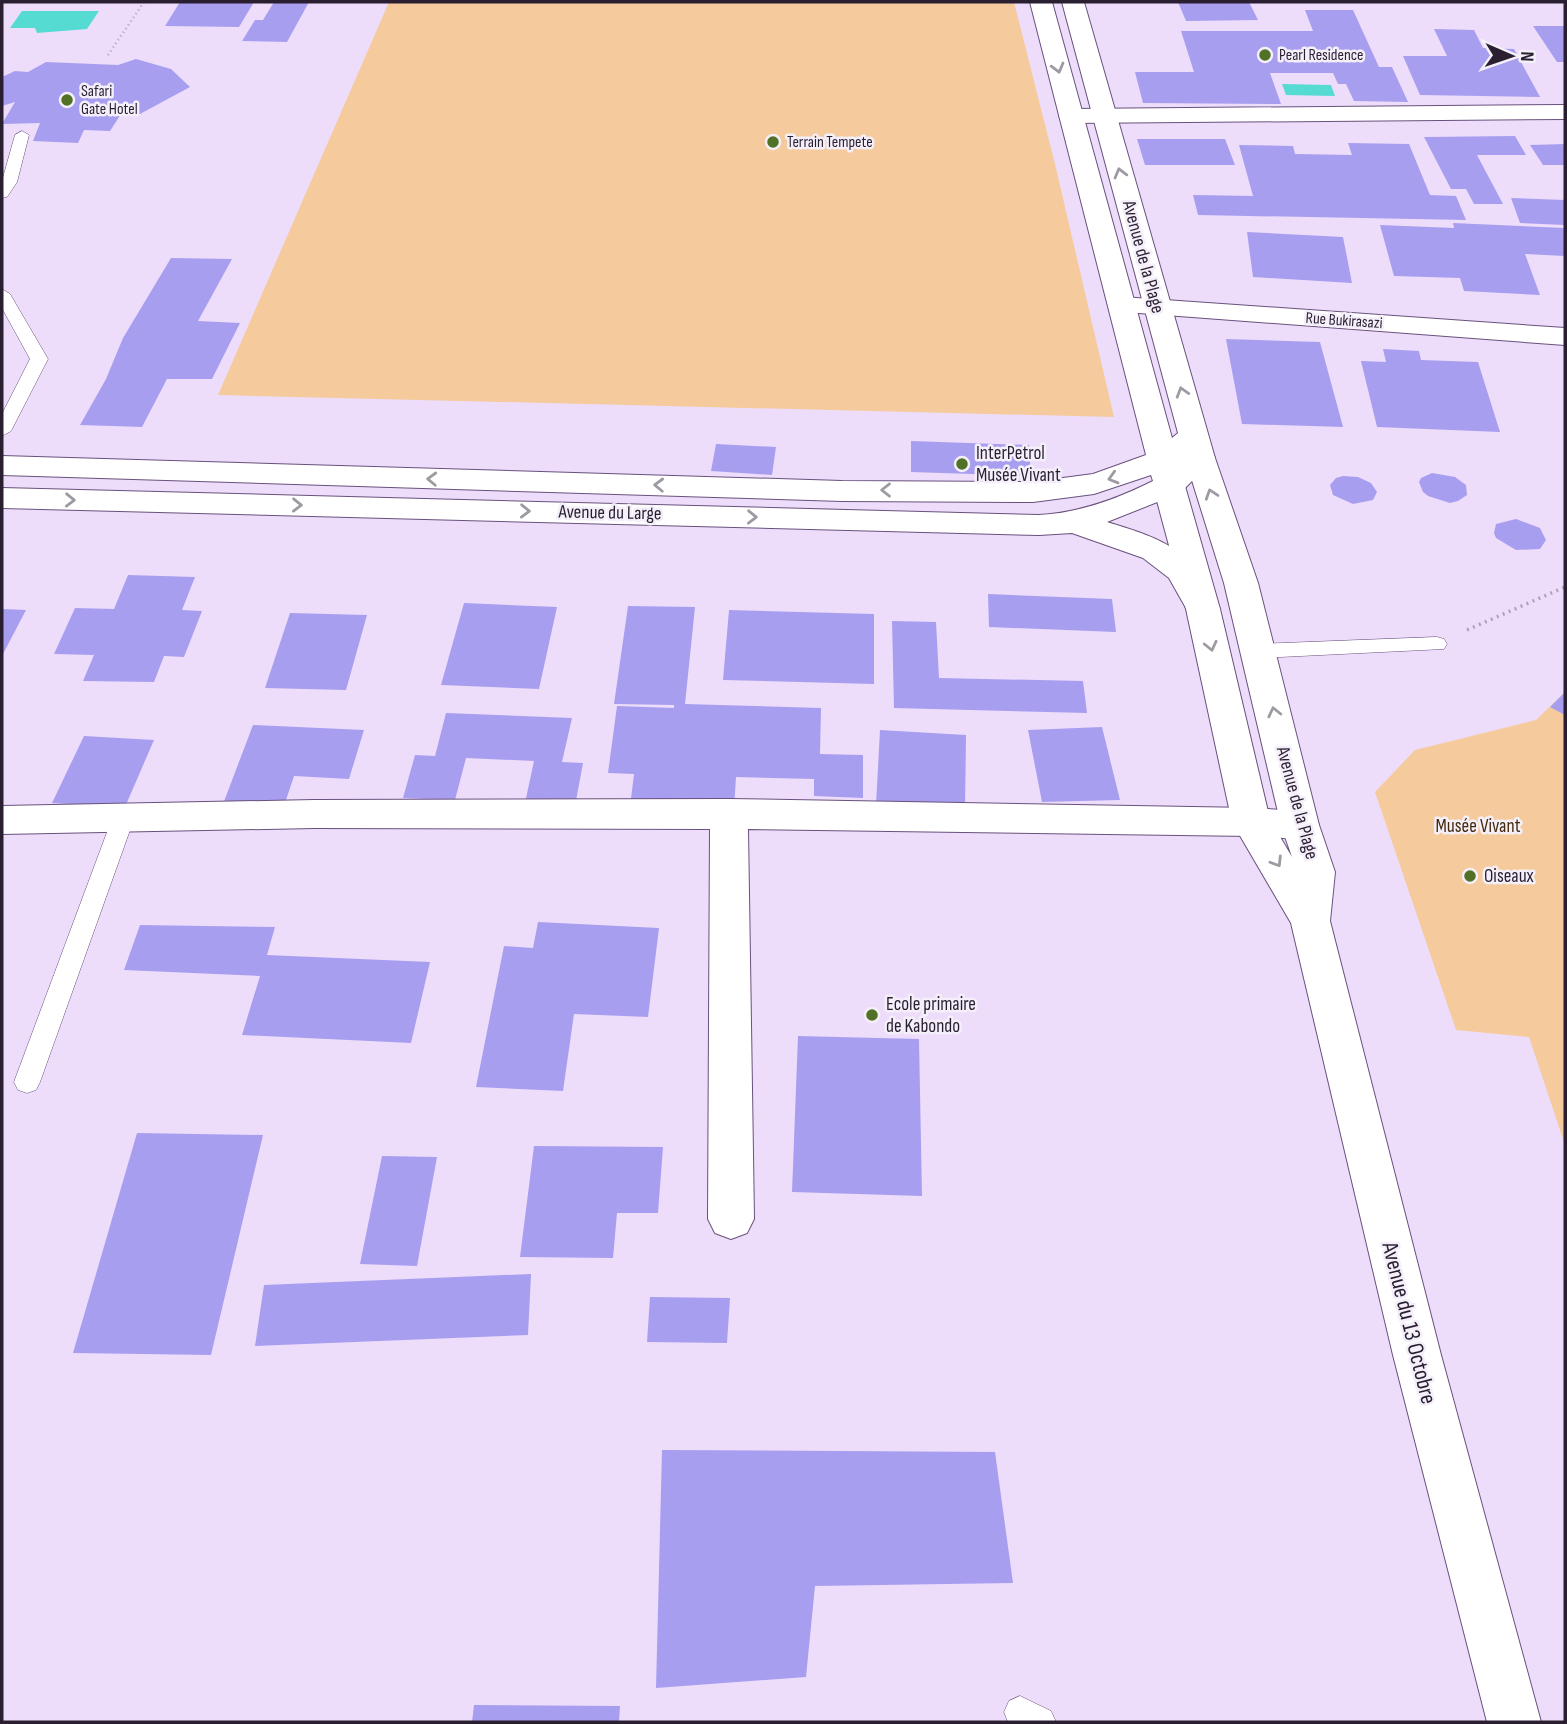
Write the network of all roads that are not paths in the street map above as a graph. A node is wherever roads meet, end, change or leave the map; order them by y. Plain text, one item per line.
1 (1041, 2) edge
2 (1073, 2) edge
3 (1565, 113) edge
4 (1071, 116) junction
5 (1105, 116) junction
6 (22, 135) dead end
7 (2, 194) edge
8 (2, 294) edge
9 (1122, 305) junction
10 (1157, 308) junction
11 (1565, 337) edge
12 (2, 431) edge
13 (1197, 447) junction
14 (2, 466) edge
15 (1166, 472) junction
16 (2, 498) edge
17 (842, 505) junction
18 (1074, 523) junction
19 (1203, 609) junction
20 (1437, 644) road end
21 (1259, 651) junction
22 (729, 813) junction
23 (124, 816) junction
24 (2, 820) edge
25 (1251, 822) junction
26 (1300, 825) junction
27 (1310, 921) junction
28 (27, 1082) dead end
29 (731, 1219) dead end
30 (1514, 1722) edge

1 -> 4 main road, Avenue de la Plage
2 - 5 main road, Avenue de la Plage
3 - 5 main road
4 - 5 main road
4 - 9 main road, Avenue de la Plage
10 -> 5 main road, Avenue de la Plage
6 - 7 lane
8 - 12 lane
9 - 10 main road, Rue Bukirasazi
9 - 15 main road, Avenue de la Plage
10 - 11 main road, Rue Bukirasazi
13 -> 10 main road, Avenue de la Plage
13 - 15 main road, Avenue du Large
21 -> 13 main road, Avenue de la Plage
17 -> 14 main road, Avenue du Large
15 -> 17 main road, Avenue du Large
15 - 18 main road, Avenue du Large
15 - 19 main road, Avenue de la Plage
16 -> 17 main road, Avenue du Large
17 - 18 main road, Avenue du Large
18 - 19 main road
19 -> 25 main road, Avenue de la Plage
20 - 21 lane
26 -> 21 main road, Avenue de la Plage
22 - 23 main road
22 - 25 main road
22 - 29 main road
23 - 24 main road
23 - 28 lane
25 - 26 main road
25 -> 27 main road, Avenue de la Plage
26 - 27 main road, Avenue de la Plage
27 - 30 main road, Avenue du 13 Octobre

